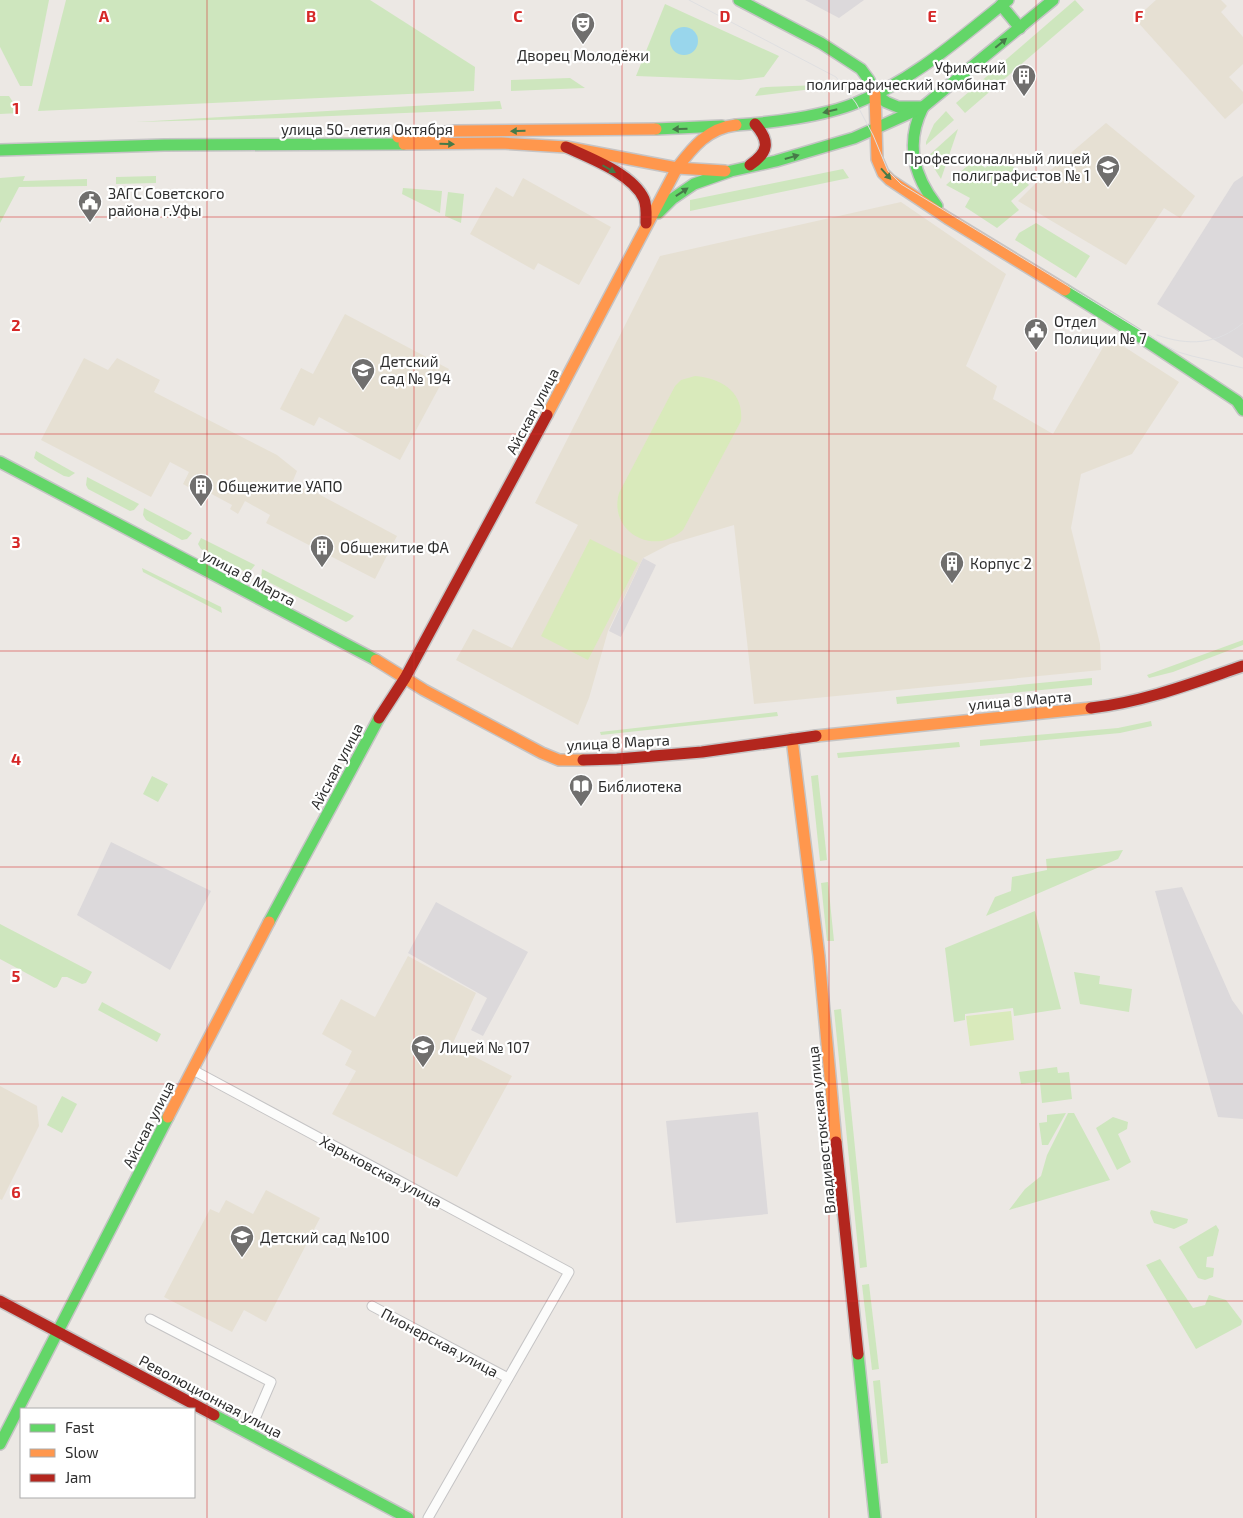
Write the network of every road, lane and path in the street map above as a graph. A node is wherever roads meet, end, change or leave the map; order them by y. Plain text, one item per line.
1 (739, 0) edge
2 (1054, 0) edge
3 (1005, 2) edge
4 (1020, 28) junction
5 (876, 94) junction
6 (923, 107) junction
7 (755, 124) junction
8 (729, 126) junction
9 (876, 129) junction
10 (328, 143) junction
11 (566, 147) junction
12 (0, 150) edge
13 (677, 168) junction
14 (744, 169) junction
15 (731, 171) junction
16 (947, 218) junction
17 (646, 224) junction
18 (1243, 410) edge
19 (0, 462) edge
20 (1243, 666) edge
21 (405, 678) junction
22 (792, 738) junction
23 (192, 1070) junction
24 (0, 1301) edge
25 (372, 1306) dead end
26 (150, 1319) dead end
27 (58, 1332) junction
28 (508, 1378) junction
29 (247, 1432) junction
30 (0, 1444) edge
31 (408, 1518) edge
32 (428, 1518) edge
33 (875, 1518) edge

1 - 5 main road
2 - 4 main road, улица 50-летия Октября
3 - 4 main road
3 - 5 main road
6 -> 4 main road, улица 50-летия Октября
5 - 6 main road
5 -> 7 main road
5 - 9 main road
6 - 9 main road, улица 50-летия Октября
6 - 16 main road
7 - 8 main road
7 - 14 main road
8 -> 10 main road
8 - 13 main road, Айская улица
14 -> 9 main road, улица 50-летия Октября
9 -> 16 main road
10 -> 11 main road, улица 50-летия Октября
10 - 12 main road, улица 50-летия Октября
11 - 13 main road, улица 50-летия Октября
11 -> 17 main road
13 - 15 main road, улица 50-летия Октября
13 - 17 main road, Айская улица
14 - 15 main road, улица 50-летия Октября
17 -> 15 main road, улица 50-летия Октября
16 - 18 main road
17 - 21 main road, Айская улица
19 - 21 main road, улица 8 Марта
20 - 22 main road, улица 8 Марта
21 - 22 main road, улица 8 Марта
21 - 23 main road, Айская улица
22 - 33 main road, Владивостокская улица
23 - 27 main road, Айская улица
23 - 28 street, Харьковская улица
24 - 27 main road, Революционная улица
25 - 28 street, Пионерская улица
26 - 29 street
27 - 29 main road, Революционная улица
27 - 30 main road, Айская улица
28 - 32 street
29 - 31 main road, Революционная улица

